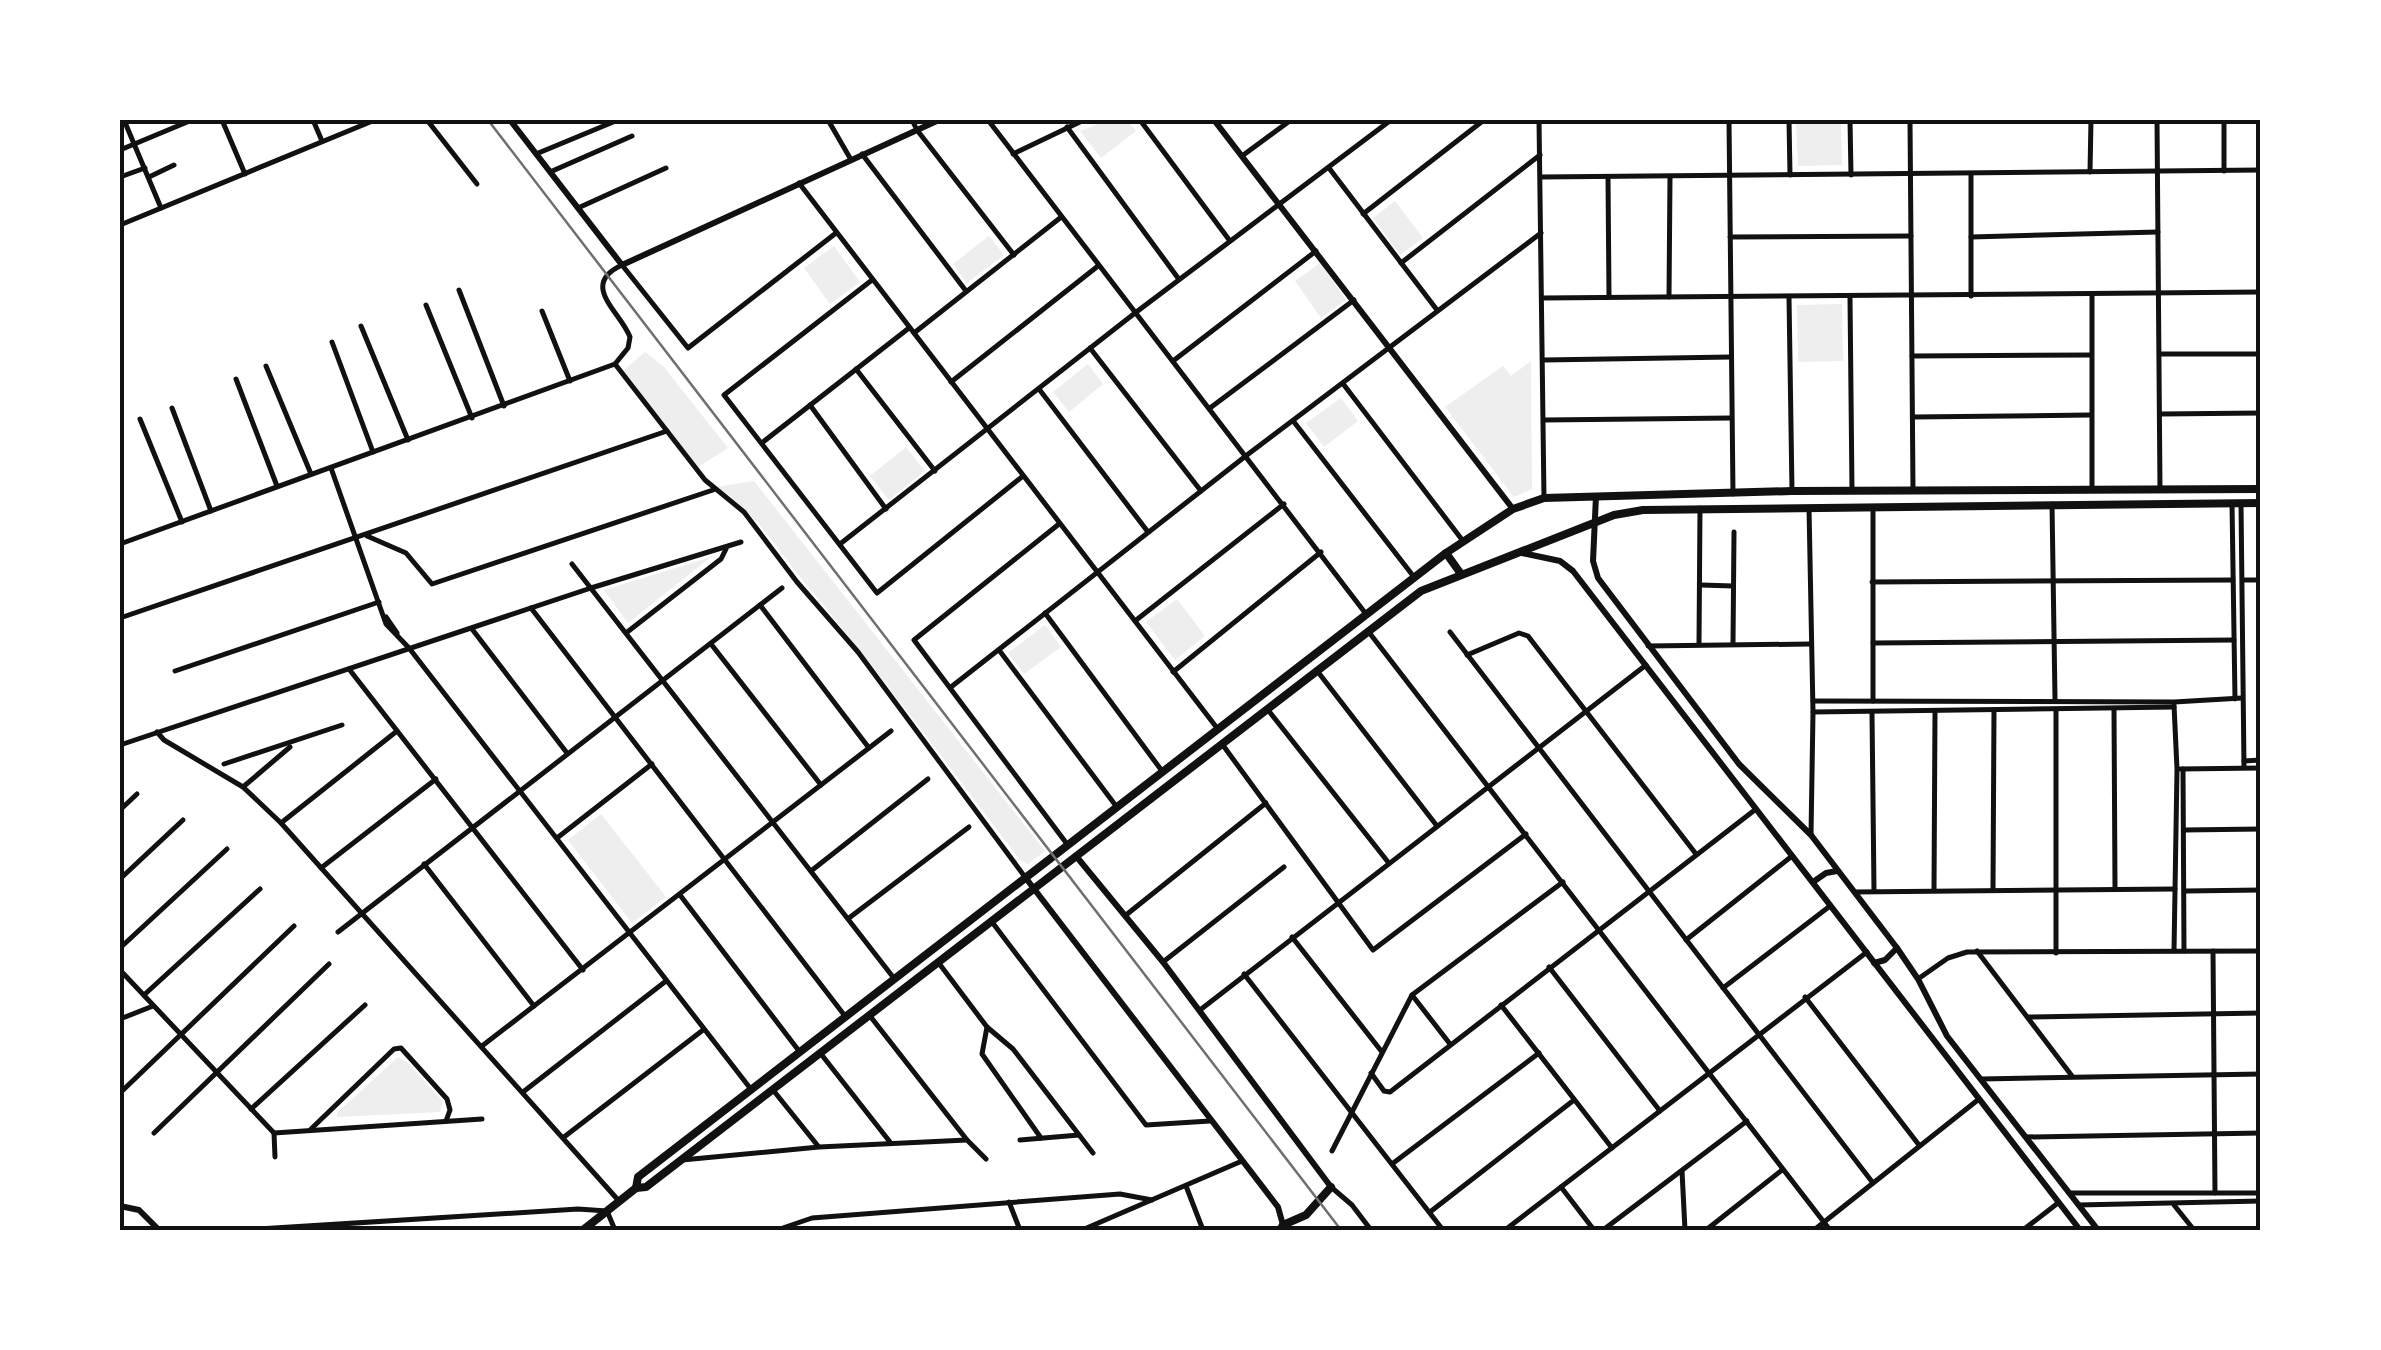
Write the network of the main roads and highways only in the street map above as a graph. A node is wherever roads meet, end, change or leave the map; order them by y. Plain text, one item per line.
1 (2261, 489) edge
2 (2032, 490) junction
3 (2261, 503) edge
4 (2033, 505) junction
5 (1446, 553) junction
6 (1461, 574) junction
7 (1189, 750) junction
8 (1197, 760) junction
9 (821, 1034) junction
10 (830, 1046) junction
11 (1331, 1187) road end
12 (636, 1188) junction
13 (1281, 1227) edge
14 (583, 1230) edge

1 - 2 main road
2 - 4 main road
2 - 5 main road
3 - 4 main road
4 - 6 main road
5 - 6 main road
5 - 7 main road
6 - 8 main road
7 - 8 main road
7 - 9 main road
8 - 10 main road
9 - 10 main road
9 - 12 main road
10 - 12 main road
11 - 13 main road
12 - 14 main road

